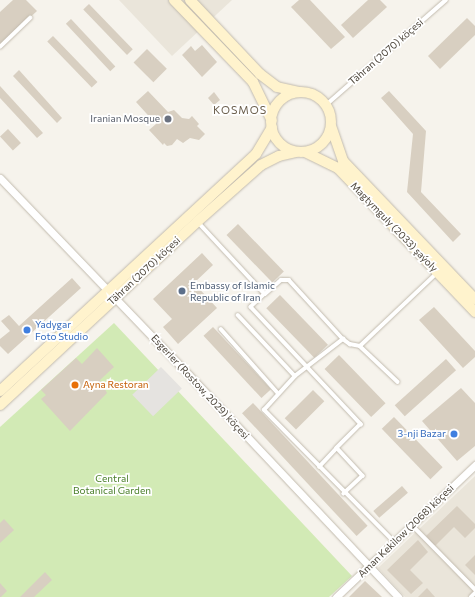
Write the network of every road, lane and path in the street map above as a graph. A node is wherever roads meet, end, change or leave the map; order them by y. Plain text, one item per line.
1 (174, 0) edge
2 (190, 0) edge
3 (446, 0) edge
4 (30, 18) dead end
5 (0, 47) edge
6 (300, 93) junction
7 (326, 105) junction
8 (272, 124) junction
9 (331, 126) junction
10 (301, 152) junction
11 (0, 178) edge
12 (198, 221) junction
13 (438, 272) junction
14 (112, 294) junction
15 (264, 294) junction
16 (475, 299) edge
17 (475, 312) edge
18 (238, 316) dead end
19 (221, 329) dead end
20 (342, 339) junction
21 (360, 346) junction
22 (308, 368) junction
23 (295, 376) junction
24 (398, 382) dead end
25 (0, 391) edge
26 (278, 393) junction
27 (0, 405) edge
28 (337, 448) junction
29 (475, 465) edge
30 (319, 467) junction
31 (344, 494) junction
32 (412, 525) junction
33 (394, 542) junction
34 (369, 566) junction
35 (475, 589) edge
36 (475, 593) edge
37 (336, 597) edge
38 (398, 597) edge
39 (471, 597) edge

1 - 8 main road
2 - 6 main road
3 - 7 lane, Tähran (2070) köçesi
4 - 5 lane
6 - 7 main road
6 - 8 main road
7 - 9 main road
8 - 10 main road
8 - 14 main road, Tähran (2070) köçesi
9 - 10 main road
9 - 16 main road, Magtymguly (2033) şaýoly
10 - 12 main road, Tähran (2070) köçesi
10 - 13 main road, Magtymguly (2033) şaýoly
11 - 14 street, Esgerler (Rostow, 2029) köçesi
12 - 14 main road, Tähran (2070) köçesi
12 - 15 lane
13 - 17 main road, Magtymguly (2033) şaýoly
13 - 21 lane
14 - 25 main road, Tähran (2070) köçesi
14 - 27 main road, Tähran (2070) köçesi
14 - 34 street, Esgerler (Rostow, 2029) köçesi
15 - 20 lane
15 - 22 lane
18 - 23 lane
19 - 26 lane
20 - 21 lane
20 - 22 lane
21 - 24 lane
22 - 23 lane
22 - 28 lane
23 - 26 lane
26 - 30 lane
28 - 30 lane
28 - 31 lane
29 - 32 street, Aman Kekilow (2068) köçesi
30 - 31 lane
31 - 33 lane
32 - 33 street, Aman Kekilow (2068) köçesi
32 - 35 lane
33 - 34 street, Aman Kekilow (2068) köçesi
34 - 37 street, Aman Kekilow (2068) köçesi
34 - 38 street, Esgerler (Rostow, 2029) köçesi
36 - 39 lane

